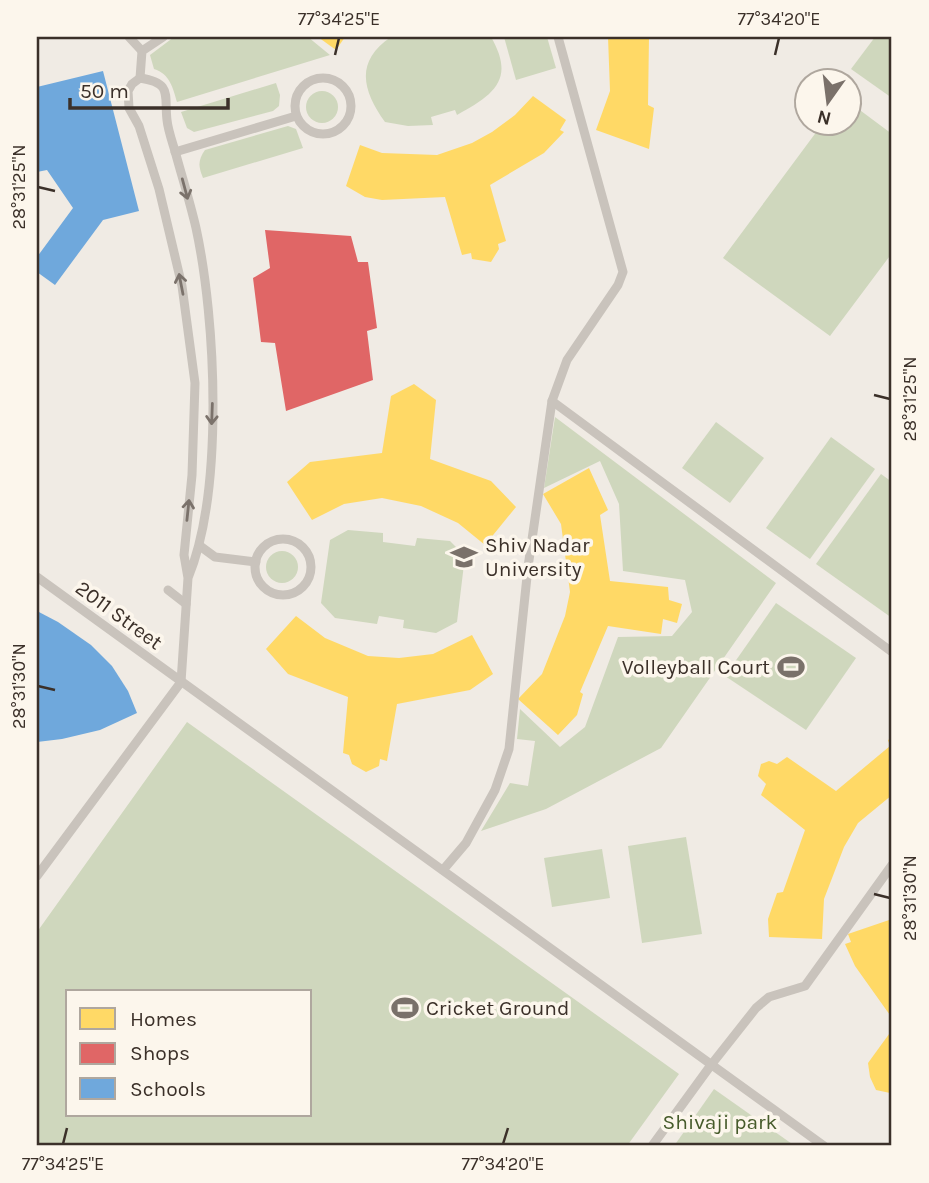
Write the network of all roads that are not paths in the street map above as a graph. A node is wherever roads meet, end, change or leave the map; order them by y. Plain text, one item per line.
1 (129, 37) edge
2 (163, 37) edge
3 (558, 37) edge
4 (142, 51) junction
5 (140, 78) junction
6 (296, 116) junction
7 (175, 152) junction
8 (552, 401) junction
9 (200, 546) junction
10 (256, 562) junction
11 (37, 577) edge
12 (188, 578) junction
13 (168, 590) dead end
14 (186, 604) junction
15 (892, 652) edge
16 (181, 681) junction
17 (892, 864) edge
18 (443, 870) junction
19 (37, 876) edge
20 (711, 1065) junction
21 (652, 1146) edge
22 (824, 1146) edge

1 - 4 lane
2 - 4 lane
3 - 8 lane
4 - 5 lane
5 - 7 lane
12 -> 5 lane
6 - 6 lane
6 - 7 lane
7 -> 9 lane
8 - 15 lane
8 - 18 lane
9 - 10 lane
9 - 12 lane
10 - 10 lane
11 - 16 lane, 2011 Street
12 - 14 lane
13 - 14 lane
14 - 16 lane
16 - 18 lane, 2011 Street
16 - 19 lane
17 - 20 lane
18 - 20 lane, 2011 Street
20 - 21 lane
20 - 22 lane, 2011 Street

